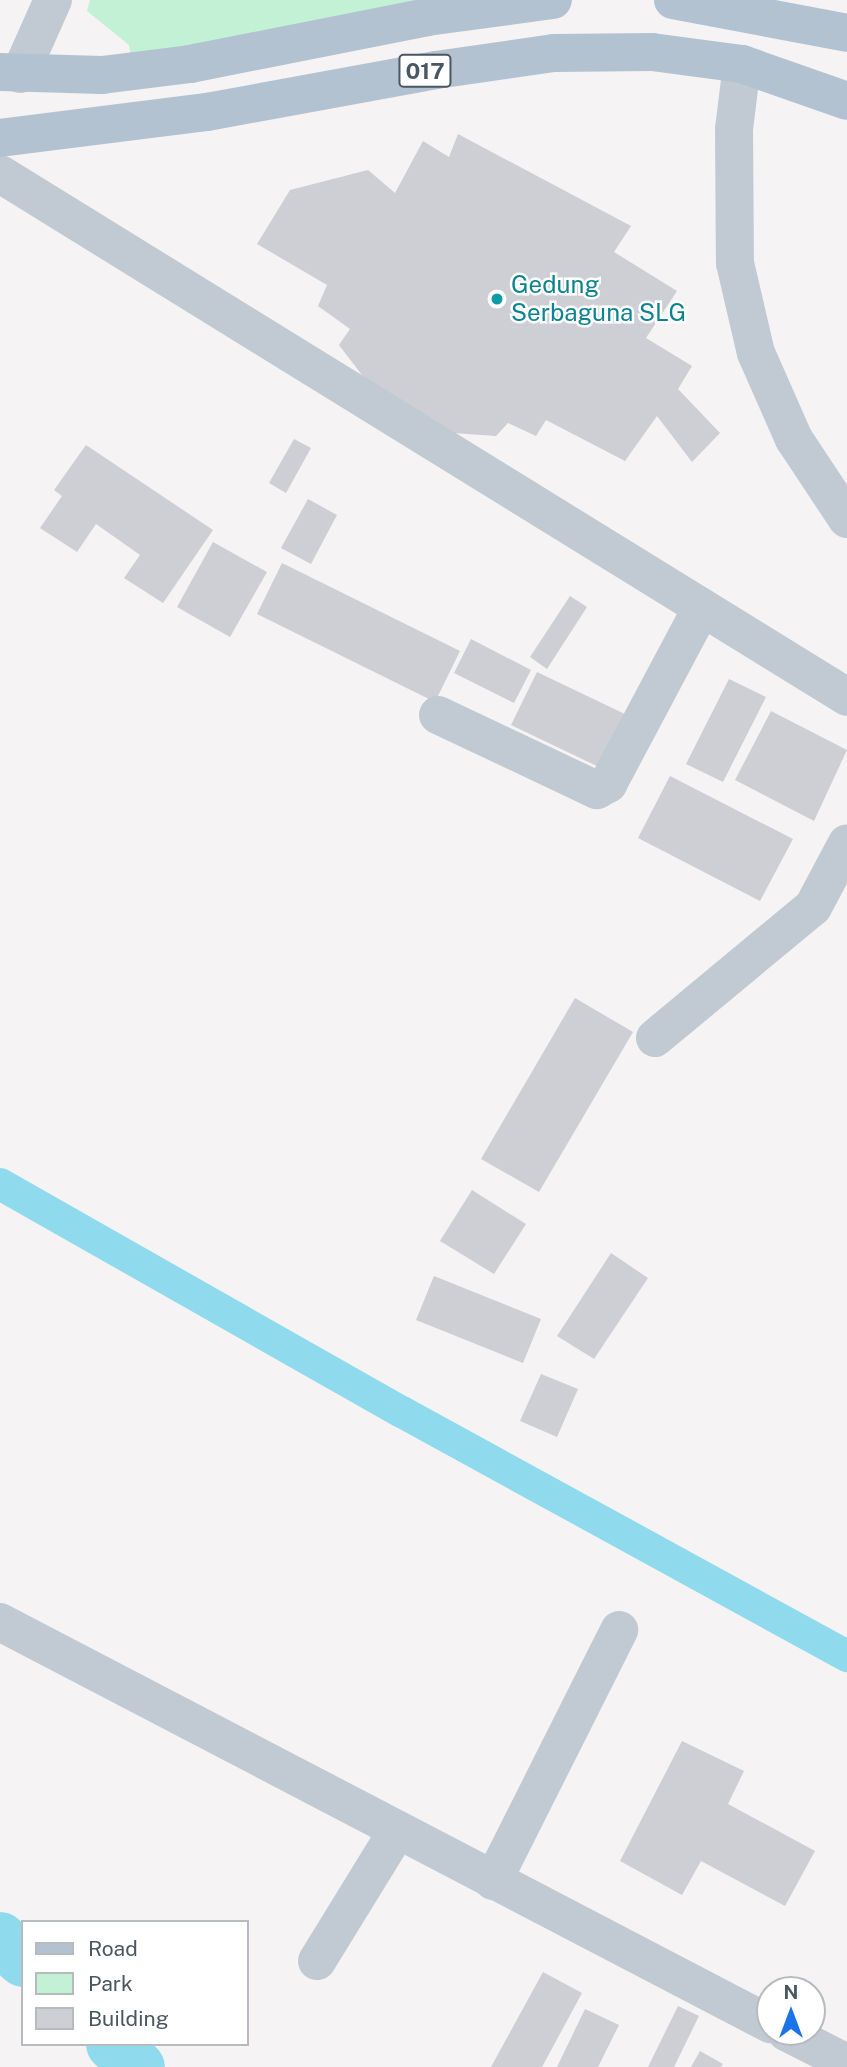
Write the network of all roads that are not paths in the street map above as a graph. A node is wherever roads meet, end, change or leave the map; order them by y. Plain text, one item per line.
1 (53, 0) edge
2 (553, 0) edge
3 (673, 0) edge
4 (760, 7) edge
5 (847, 33) edge
6 (742, 64) junction
7 (10, 73) edge
8 (847, 101) edge
9 (0, 138) edge
10 (0, 174) edge
11 (847, 519) edge
12 (702, 607) junction
13 (847, 697) edge
14 (438, 715) dead end
15 (847, 843) edge
16 (655, 1038) dead end
17 (0, 1622) edge
18 (619, 1630) dead end
19 (397, 1831) junction
20 (493, 1881) junction
21 (317, 1961) dead end
22 (756, 2017) edge
23 (818, 2046) edge
24 (845, 2058) edge

1 - 7 street
2 - 7 main road, 017
3 - 4 main road
4 - 5 main road
6 - 8 main road, 017
6 - 9 main road, 017
6 - 11 street
10 - 12 street
12 - 13 street
12 - 14 street
15 - 16 street
17 - 19 street
18 - 20 street
19 - 20 street
19 - 21 street
20 - 22 street
23 - 24 street

